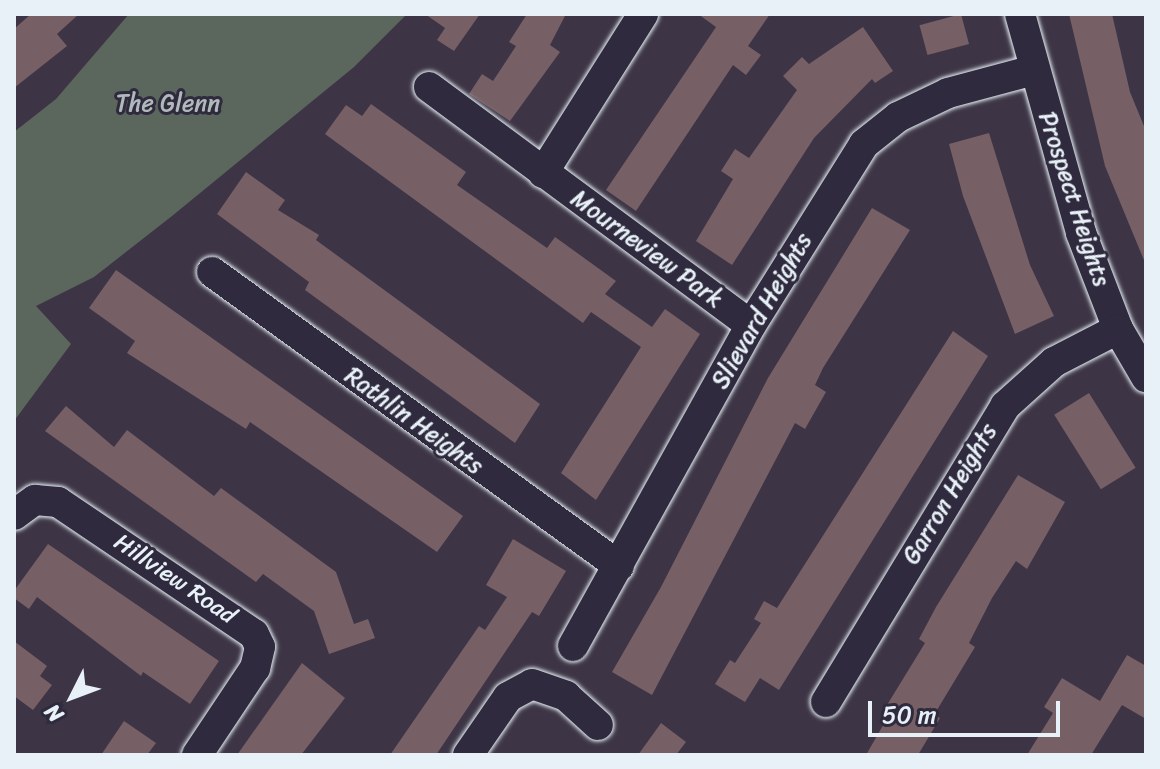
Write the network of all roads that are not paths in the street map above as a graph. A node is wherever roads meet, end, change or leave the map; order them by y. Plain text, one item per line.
1 (643, 14) edge
2 (1020, 14) edge
3 (1034, 70) junction
4 (429, 87) dead end
5 (543, 173) junction
6 (212, 272) dead end
7 (751, 325) junction
8 (1118, 329) junction
9 (1146, 377) edge
10 (14, 515) edge
11 (619, 566) junction
12 (573, 646) dead end
13 (826, 702) dead end
14 (598, 725) dead end
15 (197, 755) edge
16 (468, 755) edge

1 - 5 street
2 - 3 street, Prospect Heights
3 - 7 street, Slievard Heights
3 - 8 street, Prospect Heights
4 - 5 street, Mourneview Park
5 - 7 street, Mourneview Park
6 - 11 street, Rathlin Heights
7 - 11 street, Slievard Heights
8 - 9 street, Prospect Heights
8 - 13 street, Garron Heights
10 - 15 street, Hillview Road
11 - 12 street, Slievard Heights
14 - 16 street

